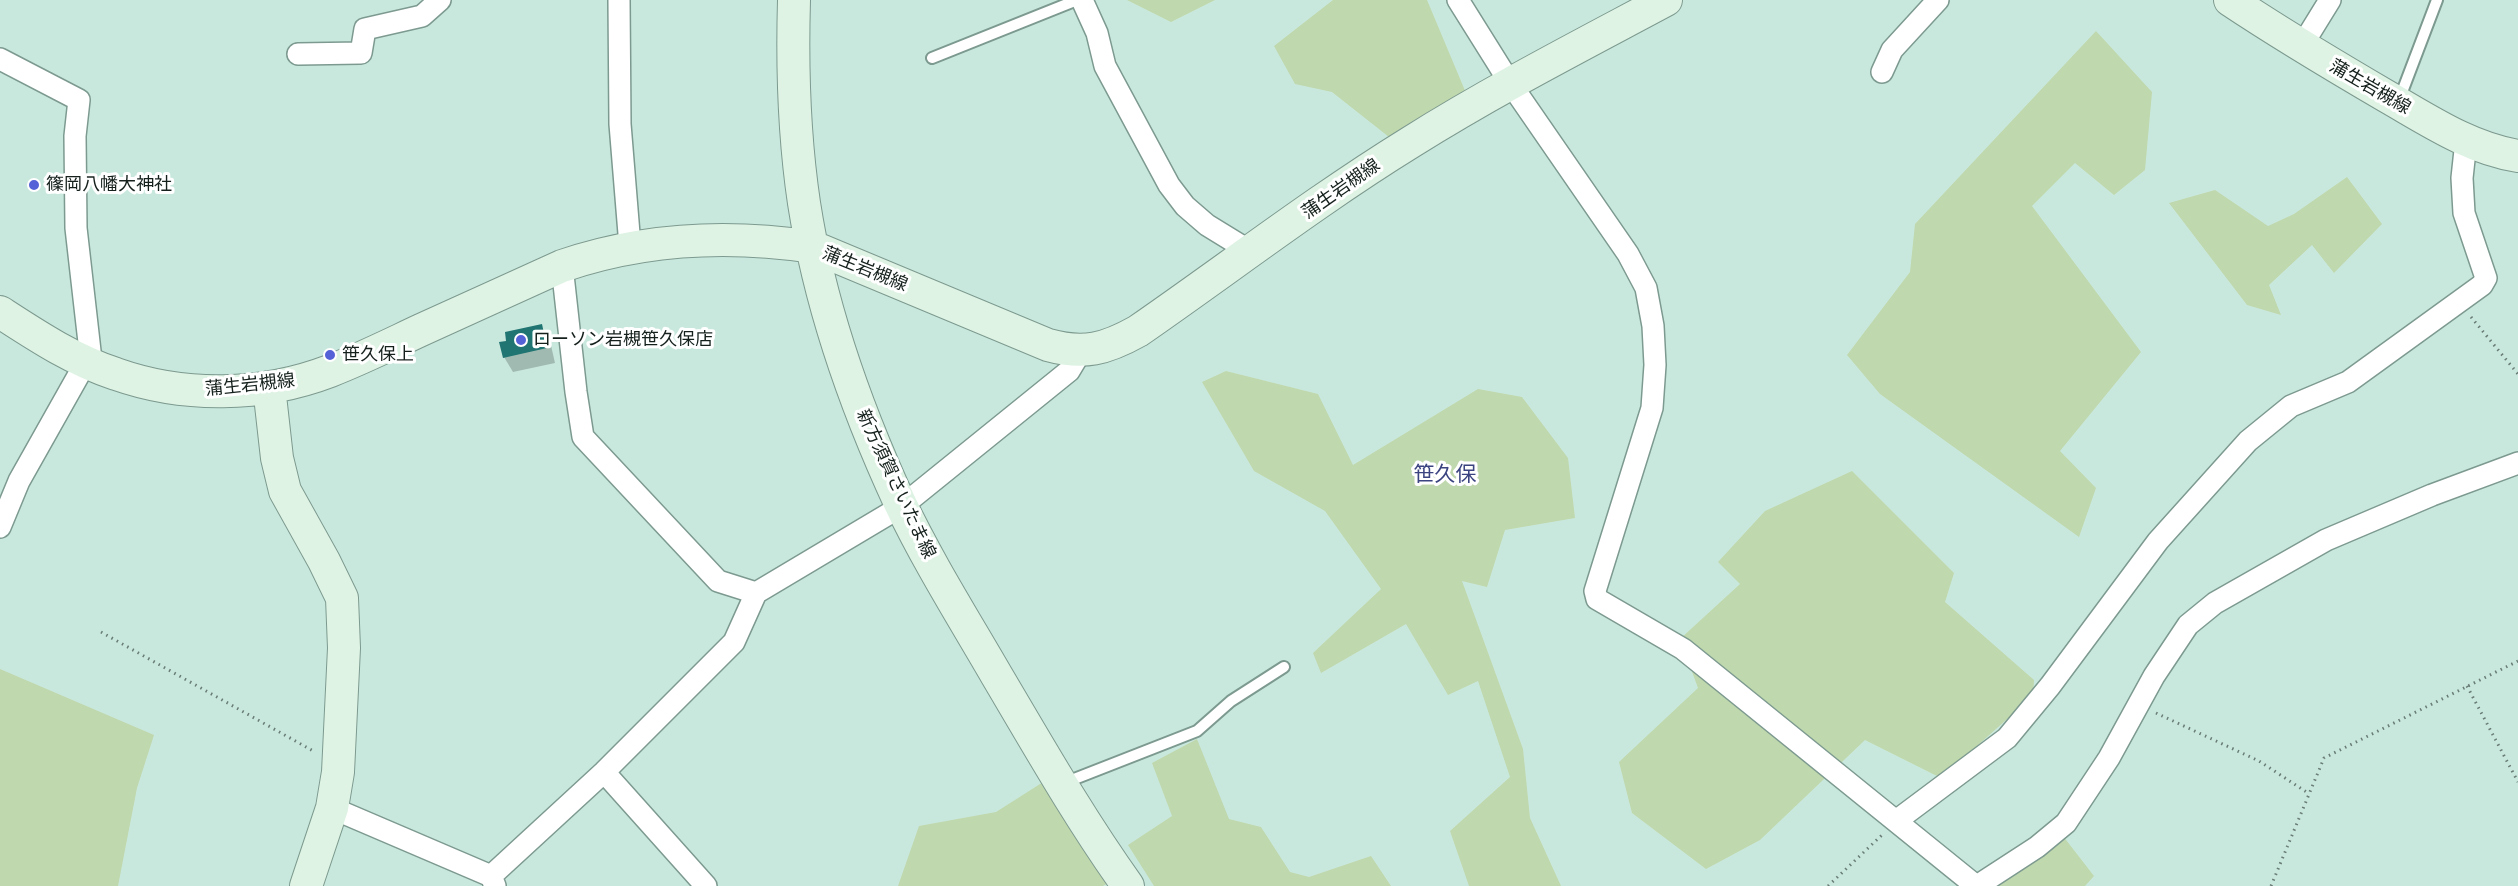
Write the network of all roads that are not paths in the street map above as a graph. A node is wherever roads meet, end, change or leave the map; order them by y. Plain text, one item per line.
1 (440, 0) edge
2 (620, 0) edge
3 (794, 0) edge
4 (1077, 0) edge
5 (1082, 0) edge
6 (1458, 0) edge
7 (1666, 0) edge
8 (1938, 0) edge
9 (2230, 0) edge
10 (2330, 0) edge
11 (2438, 0) edge
12 (2301, 47) junction
13 (298, 54) dead end
14 (932, 58) dead end
15 (0, 59) edge
16 (1882, 72) dead end
17 (1510, 83) junction
18 (2398, 103) junction
19 (2466, 141) junction
20 (2518, 156) edge
21 (630, 246) junction
22 (813, 247) junction
23 (1251, 252) junction
24 (562, 266) junction
25 (0, 312) edge
26 (1081, 351) junction
27 (86, 362) junction
28 (269, 387) junction
29 (2518, 463) edge
30 (902, 506) junction
31 (0, 527) edge
32 (756, 593) junction
33 (1284, 667) dead end
34 (604, 772) junction
35 (1061, 784) junction
36 (332, 808) junction
37 (1896, 821) junction
38 (493, 881) edge
39 (306, 886) edge
40 (706, 886) edge
41 (1128, 886) edge
42 (1976, 886) edge

1 - 13 street
2 - 21 street
3 - 22 main road, 新方須賀さいたま線
4 - 14 lane
5 - 23 street
6 - 17 street
7 - 17 main road, 蒲生岩槻線
8 - 16 street
9 - 12 main road, 蒲生岩槻線
10 - 12 street
11 - 18 lane
12 - 18 main road, 蒲生岩槻線
15 - 27 street
17 - 23 main road, 蒲生岩槻線
17 - 37 street
18 - 19 main road, 蒲生岩槻線
19 - 20 main road, 蒲生岩槻線
19 - 37 street
21 - 22 main road, 蒲生岩槻線
21 - 24 main road, 蒲生岩槻線
22 - 26 main road, 蒲生岩槻線
22 - 30 main road, 新方須賀さいたま線
23 - 26 main road, 蒲生岩槻線
24 - 28 main road, 蒲生岩槻線
24 - 32 street
25 - 27 main road, 蒲生岩槻線
26 - 30 street
27 - 28 main road, 蒲生岩槻線
27 - 31 street
28 - 36 main road
29 - 42 street
30 - 32 street
30 - 35 main road, 新方須賀さいたま線
32 - 34 street
33 - 35 lane
34 - 38 street
34 - 40 street
35 - 41 main road, 新方須賀さいたま線
36 - 38 street
36 - 39 main road
37 - 42 street

